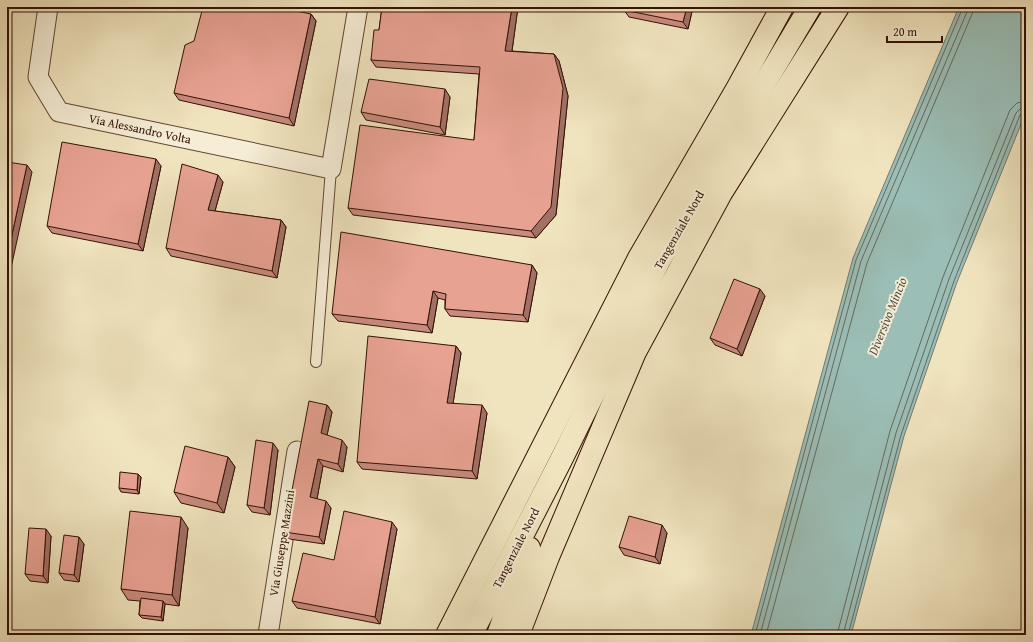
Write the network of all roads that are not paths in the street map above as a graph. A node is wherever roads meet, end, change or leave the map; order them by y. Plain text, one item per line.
1 (48, 7) edge
2 (358, 7) edge
3 (782, 7) edge
4 (810, 7) edge
5 (838, 7) edge
6 (331, 169) junction
7 (316, 362) dead end
8 (297, 451) dead end
9 (562, 460) junction
10 (268, 635) edge
11 (446, 635) edge
12 (471, 635) edge
13 (498, 635) edge
14 (518, 635) edge

1 - 6 street, Via Alessandro Volta
2 - 6 street
3 - 11 main road
4 - 9 main road, Tangenziale Nord
5 - 14 main road
6 - 7 lane
8 - 10 street, Via Giuseppe Mazzini
9 - 12 main road, Tangenziale Nord
9 - 13 main road, Tangenziale Nord

